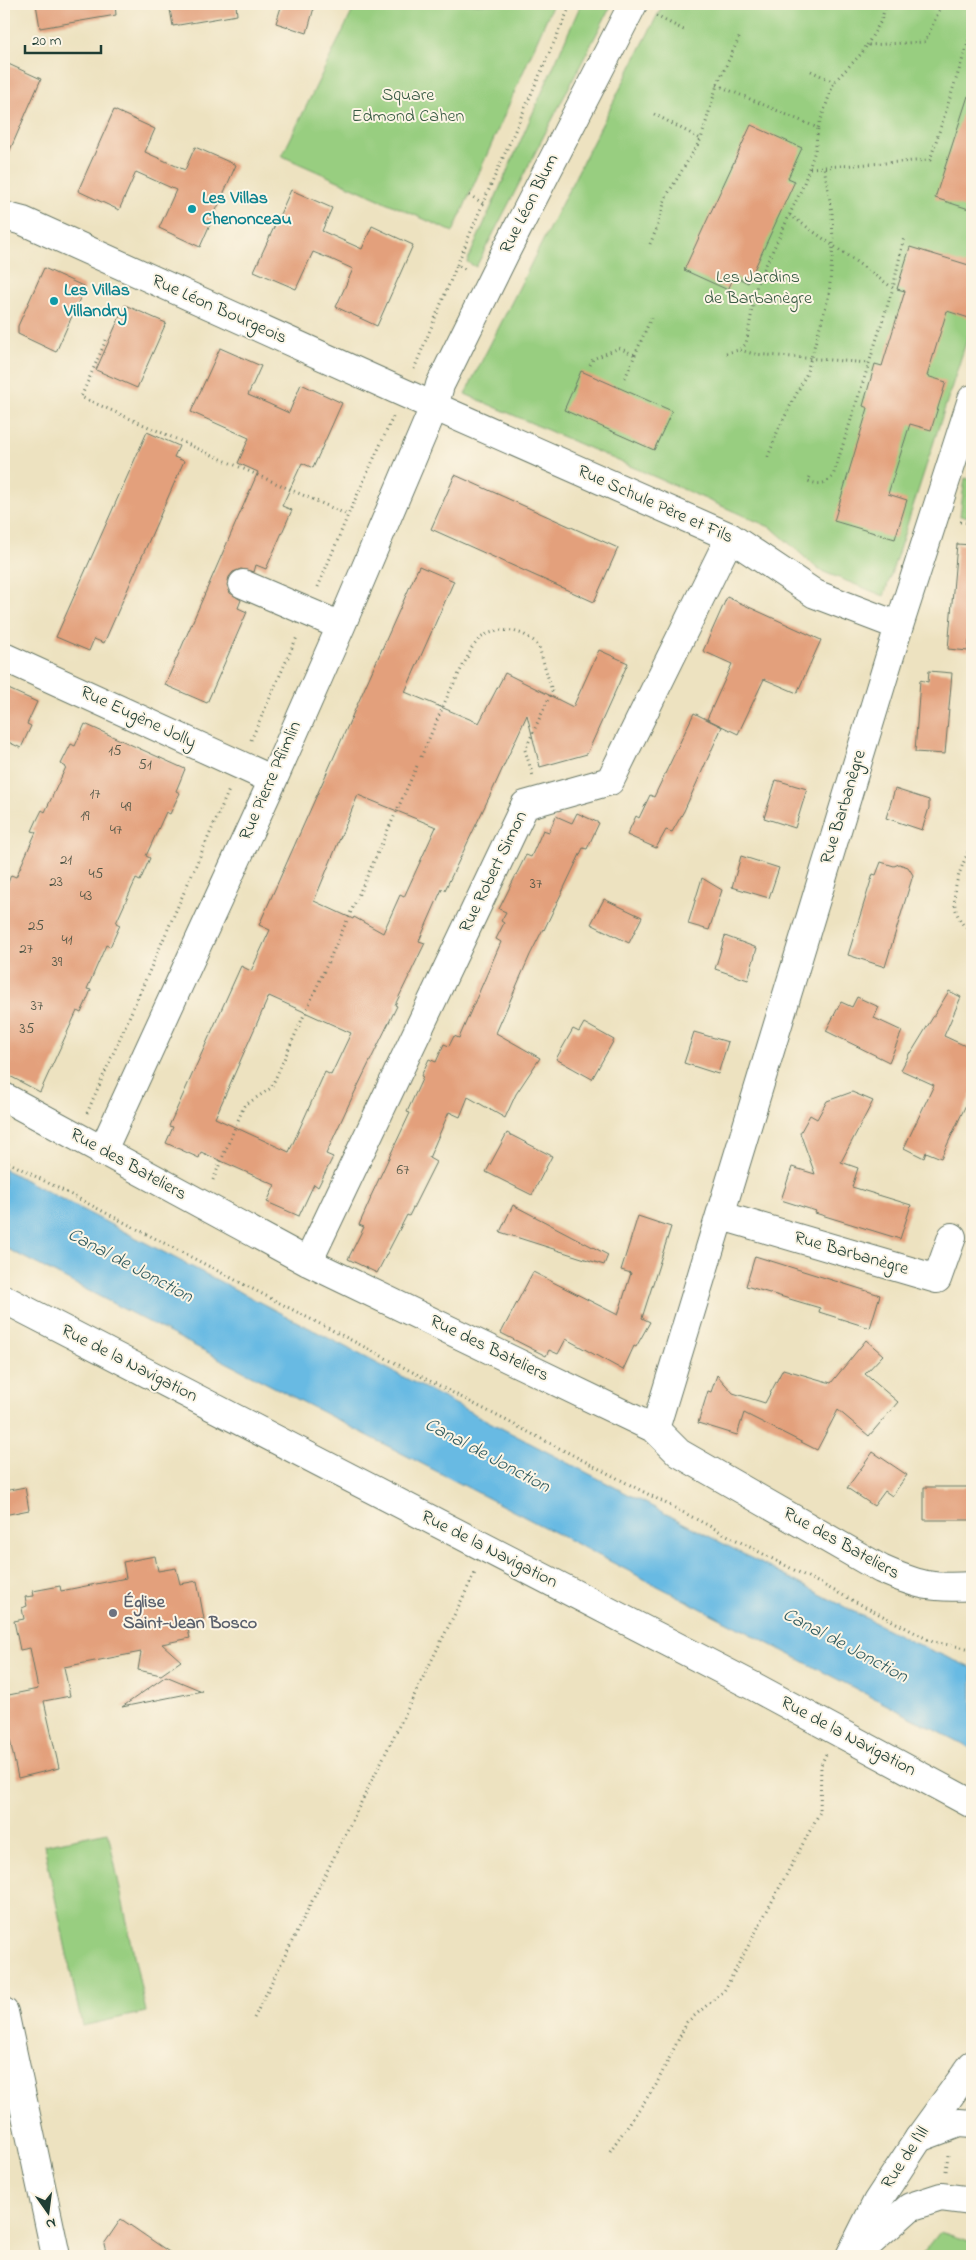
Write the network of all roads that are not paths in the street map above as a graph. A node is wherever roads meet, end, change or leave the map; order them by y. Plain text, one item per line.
1 (643, 9) edge
2 (4, 216) edge
3 (972, 399) edge
4 (434, 407) junction
5 (968, 434) edge
6 (730, 537) junction
7 (243, 584) dead end
8 (341, 626) junction
9 (899, 626) junction
10 (4, 657) edge
11 (273, 780) junction
12 (4, 1097) edge
13 (102, 1152) junction
14 (722, 1216) junction
15 (952, 1237) dead end
16 (308, 1262) junction
17 (4, 1299) edge
18 (656, 1429) junction
19 (972, 1586) edge
20 (972, 1804) edge
21 (4, 2012) edge
22 (7, 2041) edge
23 (972, 2065) edge
24 (972, 2124) edge
25 (919, 2138) junction
26 (972, 2201) edge
27 (56, 2256) edge
28 (850, 2256) edge
29 (854, 2256) edge

1 - 4 main road, Rue Léon Blum
2 - 4 main road, Rue Léon Bourgeois
3 - 5 main road, Rue Barbanègre
4 - 6 main road, Rue Schule Père et Fils
4 - 8 main road, Rue Pierre Pflimlin
5 - 9 main road, Rue Barbanègre
6 - 9 main road, Rue Schule Père et Fils
6 - 16 main road, Rue Robert Simon
7 - 8 main road
8 - 11 main road, Rue Pierre Pflimlin
9 - 14 main road, Rue Barbanègre
10 - 11 main road, Rue Eugène Jolly
11 - 13 main road, Rue Pierre Pflimlin
12 - 13 main road, Rue des Bateliers
13 - 16 main road, Rue des Bateliers
14 - 15 main road, Rue Barbanègre
14 - 18 main road, Rue Barbanègre
16 - 18 main road, Rue des Bateliers
17 - 20 main road, Rue de la Navigation
18 - 19 main road, Rue des Bateliers
21 - 22 main road
22 - 27 main road
23 - 25 main road, Rue de l'Ill
24 - 25 main road
25 - 28 main road, Rue de l'Ill
26 - 29 main road

